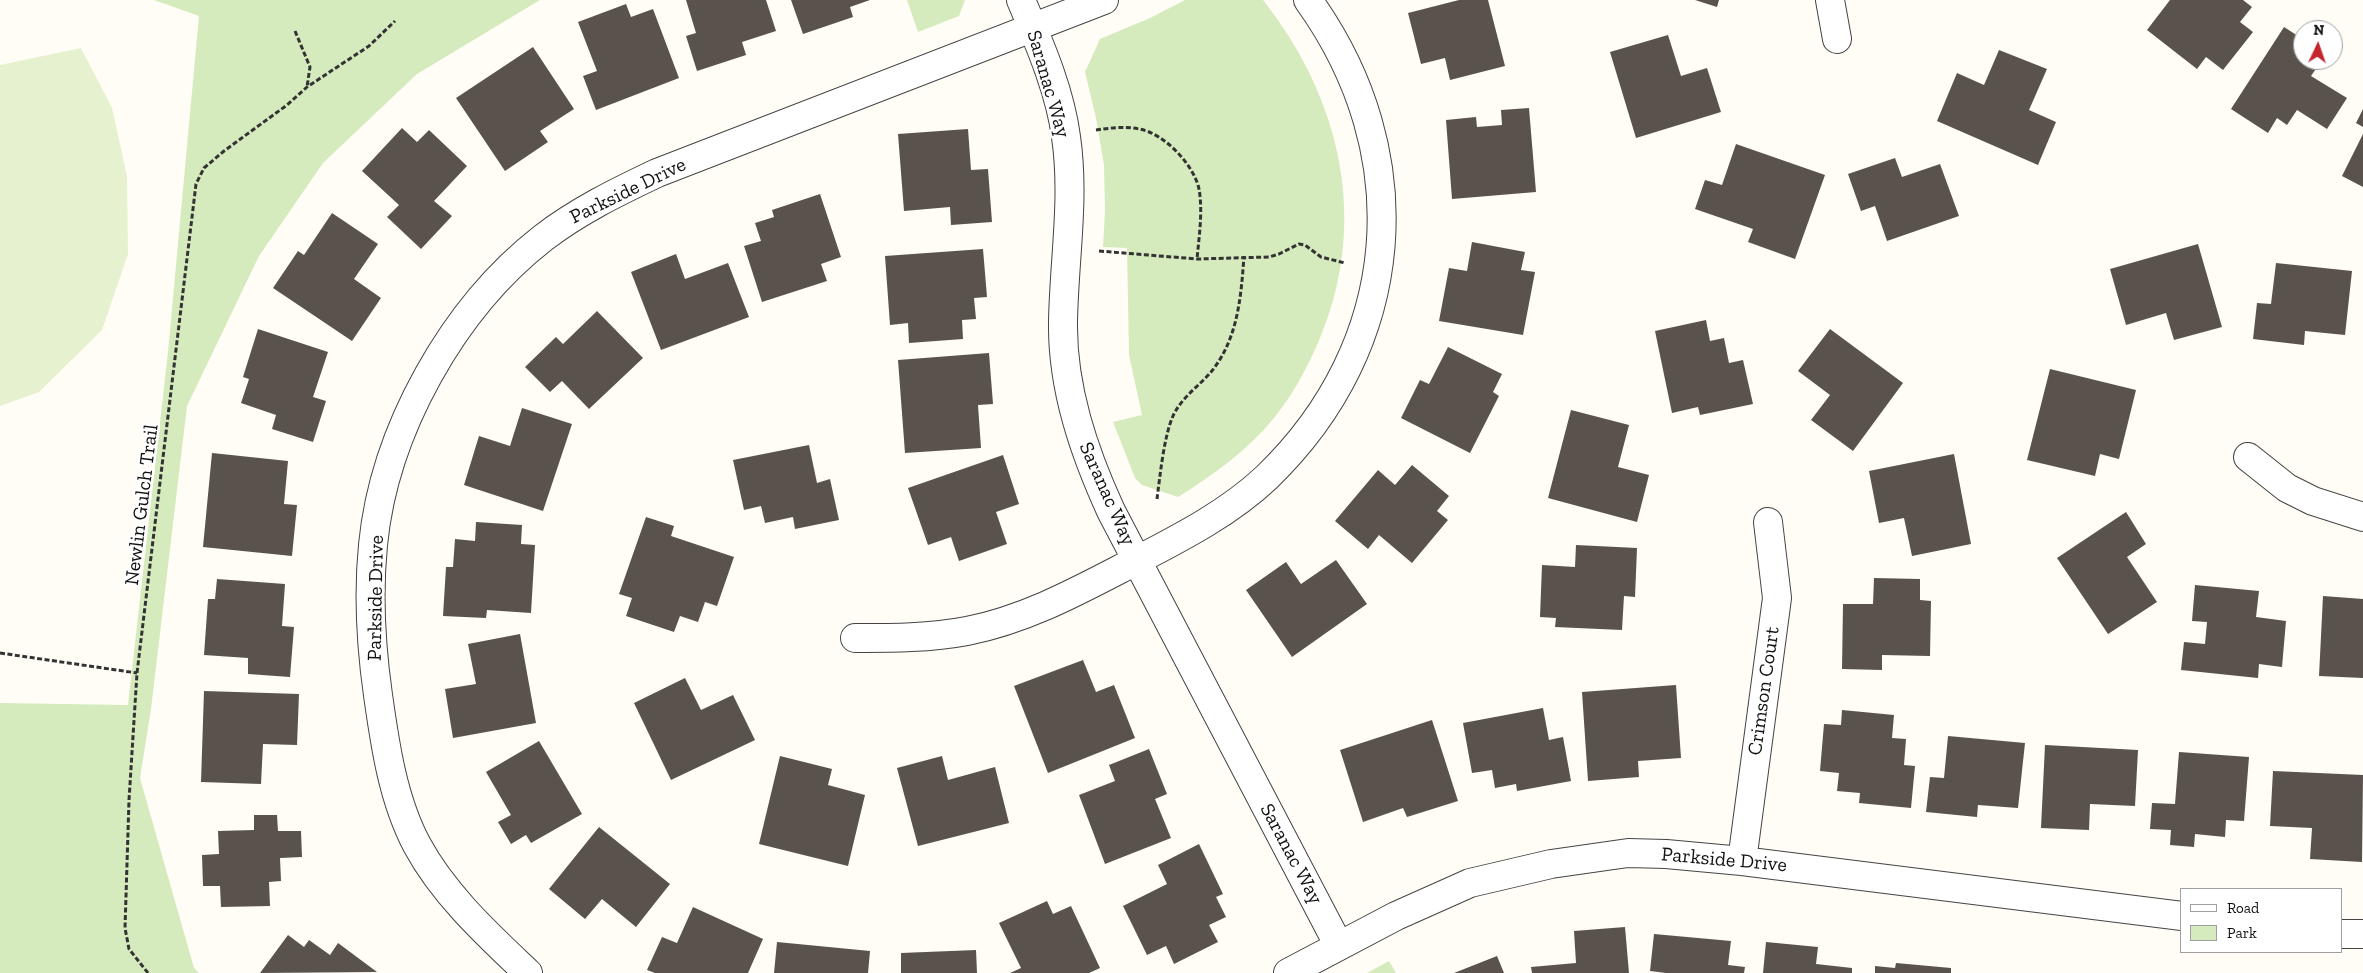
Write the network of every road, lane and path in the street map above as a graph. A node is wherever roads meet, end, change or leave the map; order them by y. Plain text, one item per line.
1 (1021, 0) edge
2 (1104, 0) edge
3 (1308, 0) edge
4 (1830, 0) edge
5 (395, 21) dead end
6 (1032, 26) junction
7 (295, 31) dead end
8 (1837, 39) dead end
9 (307, 87) junction
10 (1095, 130) dead end
11 (1099, 251) dead end
12 (1244, 256) junction
13 (1197, 259) junction
14 (1346, 263) dead end
15 (2248, 457) dead end
16 (1157, 499) dead end
17 (2363, 517) edge
18 (1768, 522) dead end
19 (1137, 560) junction
20 (855, 638) dead end
21 (0, 654) edge
22 (137, 673) junction
23 (1742, 860) junction
24 (2180, 916) edge
25 (2343, 934) edge
26 (2363, 934) edge
27 (1339, 946) junction
28 (148, 973) edge
29 (528, 973) edge
30 (1288, 973) edge

1 - 6 street, Saranac Way
2 - 6 street, Parkside Drive
3 - 19 street
4 - 8 street
5 - 9 path, Newlin Gulch Trail
6 - 19 street, Saranac Way
6 - 29 street, Parkside Drive
7 - 9 path
9 - 22 path, Newlin Gulch Trail
10 - 13 path
11 - 13 path
12 - 13 path
12 - 14 path
12 - 16 path
15 - 17 street
18 - 23 street, Crimson Court
19 - 20 street
19 - 27 street, Saranac Way
21 - 22 path
22 - 28 path, Newlin Gulch Trail
23 - 24 street, Parkside Drive
23 - 27 street, Parkside Drive
25 - 26 street
27 - 30 street, Parkside Drive

